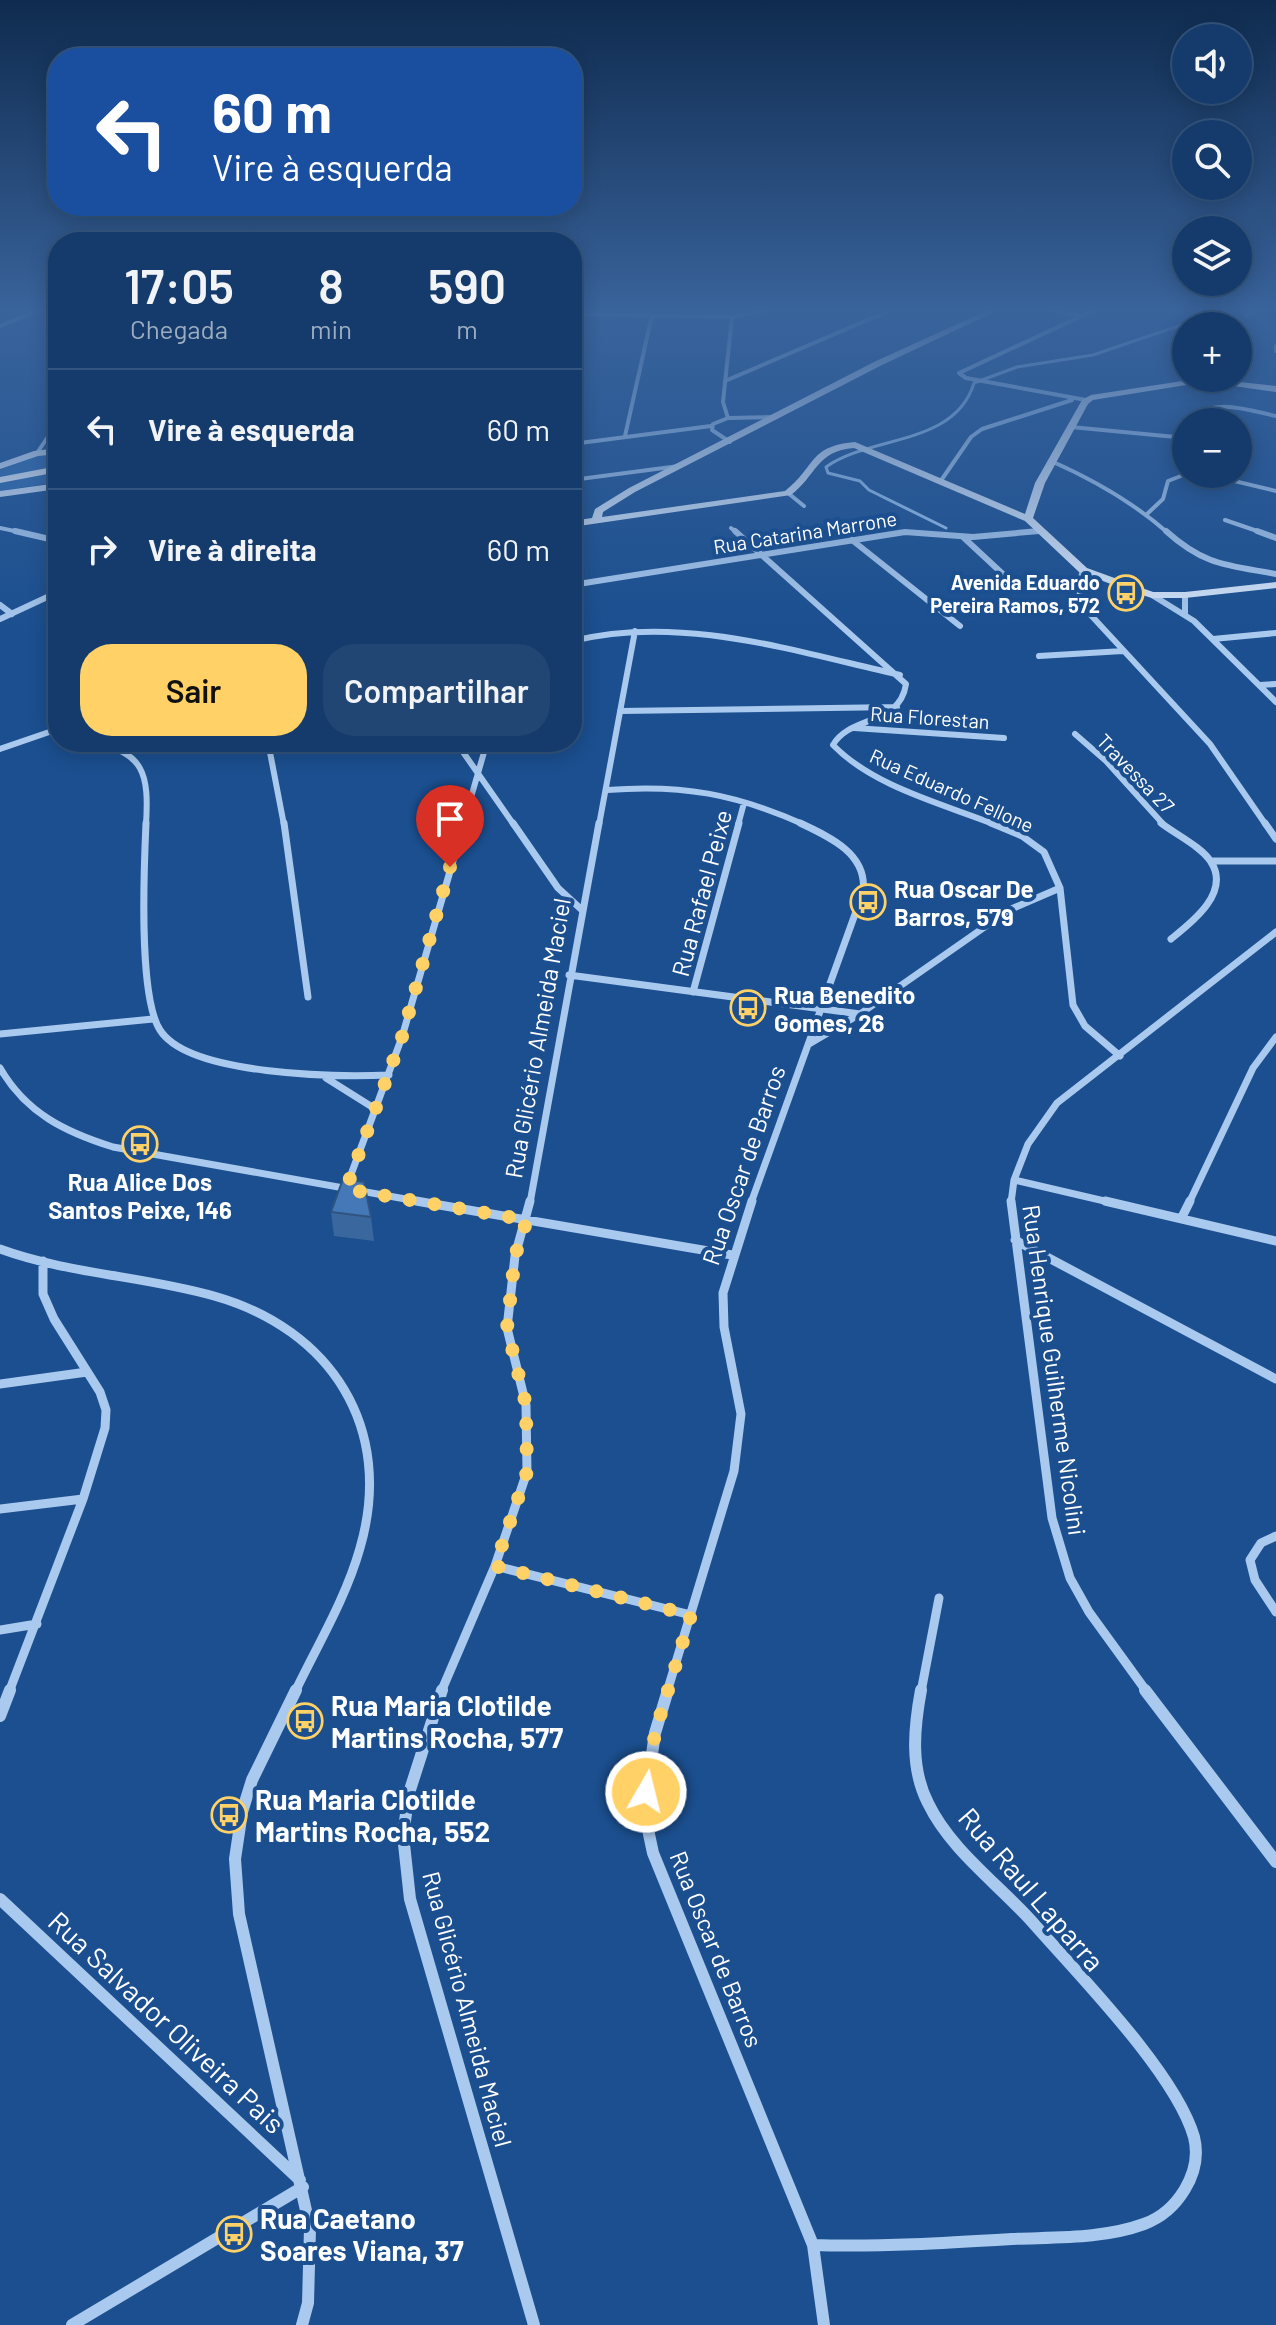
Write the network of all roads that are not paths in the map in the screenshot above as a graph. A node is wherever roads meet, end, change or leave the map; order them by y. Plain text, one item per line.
1 (630, 416) edge
2 (780, 416) edge
3 (1023, 416) edge
4 (1077, 416) edge
5 (777, 417) junction
6 (728, 418) joint
7 (711, 426) junction
8 (1071, 427) junction
9 (625, 436) junction
10 (48, 437) edge
11 (1172, 437) edge
12 (582, 442) edge
13 (730, 442) junction
14 (48, 452) edge
15 (37, 453) junction
16 (1051, 461) junction
17 (0, 466) edge
18 (680, 466) junction
19 (48, 471) edge
20 (582, 479) edge
21 (1172, 479) edge
22 (0, 480) edge
23 (940, 482) junction
24 (1252, 485) edge
25 (48, 487) edge
26 (1276, 491) edge
27 (788, 493) junction
28 (0, 494) edge
29 (804, 506) dead end
30 (1147, 514) junction
31 (1028, 519) junction
32 (597, 520) junction
33 (1225, 520) dead end
34 (582, 522) edge
35 (0, 528) edge
36 (731, 528) dead end
37 (1043, 531) junction
38 (963, 537) junction
39 (1276, 538) edge
40 (48, 539) edge
41 (852, 540) junction
42 (761, 555) junction
43 (1083, 570) junction
44 (1274, 575) edge
45 (582, 583) edge
46 (1276, 585) edge
47 (1010, 589) dead end
48 (1152, 595) junction
49 (1185, 595) junction
50 (48, 597) edge
51 (0, 605) edge
52 (12, 614) junction
53 (1185, 614) junction
54 (0, 619) edge
55 (960, 626) dead end
56 (635, 631) junction
57 (1276, 633) edge
58 (582, 638) edge
59 (1213, 639) junction
60 (1123, 651) junction
61 (1039, 656) dead end
62 (900, 676) junction
63 (1276, 684) edge
64 (1260, 685) junction
65 (1276, 702) edge
66 (898, 707) junction
67 (620, 711) junction
68 (853, 728) junction
69 (48, 732) edge
70 (43, 734) junction
71 (1075, 734) dead end
72 (48, 735) edge
73 (1004, 738) dead end
74 (0, 749) edge
75 (123, 752) edge
76 (270, 752) edge
77 (463, 752) edge
78 (484, 752) edge
79 (477, 772) junction
80 (607, 790) junction
81 (744, 803) junction
82 (1276, 839) edge
83 (1211, 861) junction
84 (1276, 861) edge
85 (1060, 888) junction
86 (582, 910) junction
87 (1276, 932) edge
88 (1171, 939) dead end
89 (569, 975) junction
90 (693, 992) junction
91 (308, 997) dead end
92 (820, 1009) junction
93 (860, 1014) junction
94 (153, 1019) junction
95 (0, 1034) edge
96 (1276, 1037) edge
97 (808, 1045) junction
98 (1120, 1056) junction
99 (0, 1068) edge
100 (389, 1075) junction
101 (326, 1078) junction
102 (377, 1110) junction
103 (1014, 1180) junction
104 (346, 1189) junction
105 (1181, 1219) junction
106 (527, 1220) junction
107 (1015, 1240) junction
108 (1276, 1241) edge
109 (2, 1251) edge
110 (732, 1255) junction
111 (43, 1261) junction
112 (87, 1372) junction
113 (1276, 1379) edge
114 (0, 1384) edge
115 (83, 1499) junction
116 (0, 1509) edge
117 (1276, 1536) edge
118 (495, 1566) junction
119 (939, 1598) dead end
120 (1276, 1612) edge
121 (691, 1615) junction
122 (37, 1624) junction
123 (0, 1630) edge
124 (0, 1716) edge
125 (1276, 1862) edge
126 (0, 1899) edge
127 (302, 2184) junction
128 (813, 2245) junction
129 (72, 2325) edge
130 (302, 2325) edge
131 (534, 2325) edge
132 (824, 2325) edge

1 - 9 street
2 - 5 street
3 - 23 street
4 - 8 street
5 - 6 street
5 - 13 street
6 - 7 street
7 - 9 street
7 - 13 street
8 - 11 street
8 - 16 street
9 - 12 street
10 - 15 street
13 - 18 street
14 - 15 street
15 - 17 street
16 - 30 street
16 - 31 street
18 - 20 street
18 - 32 street
19 - 22 main road
21 - 30 street
23 - 27 street
23 - 31 street
24 - 26 street
25 - 28 street
27 - 29 street
27 - 32 street
30 - 44 street
31 - 37 street
32 - 34 street
33 - 39 street
35 - 40 street
36 - 42 street
37 - 38 street, Rua Catarina Marrone
37 - 43 street
38 - 41 street, Rua Catarina Marrone
38 - 47 street
41 - 42 street, Rua Catarina Marrone
41 - 55 street
42 - 45 street, Rua Catarina Marrone
42 - 62 street
43 - 48 street
43 - 60 street
46 - 49 street
48 - 49 street
48 - 53 street
49 - 53 street
50 - 52 street
51 - 52 street
52 - 54 street
53 - 59 street
56 - 58 street
56 - 62 street
56 - 67 street, Rua Glicério Almeida Maciel
57 - 59 street
59 - 64 street
60 - 61 street
60 - 82 street
62 - 66 street
63 - 64 street
64 - 65 street
66 - 67 street
66 - 68 street, Rua Eduardo Fellone
67 - 80 street, Rua Glicério Almeida Maciel
68 - 73 street, Rua Florestan
68 - 85 street, Rua Eduardo Fellone
69 - 70 street
70 - 72 street
70 - 74 street
71 - 83 street, Travessa 27
75 - 94 street
76 - 91 street
77 - 79 street
78 - 79 street
79 - 86 street
79 - 100 street
80 - 81 street, Rua Oscar de Barros
80 - 86 street, Rua Glicério Almeida Maciel
81 - 90 street, Rua Rafael Peixe
81 - 92 street, Rua Oscar de Barros
83 - 84 street
83 - 88 street
85 - 93 street
85 - 98 street, Rua Eduardo Fellone
86 - 89 street, Rua Glicério Almeida Maciel
87 - 98 street, Rua Henrique Guilherme Nicolini
89 - 90 street
89 - 106 street, Rua Glicério Almeida Maciel
90 - 92 street
92 - 93 street
92 - 97 street, Rua Oscar de Barros
93 - 97 street
94 - 95 street
94 - 101 street
96 - 105 street
97 - 110 street, Rua Oscar de Barros
98 - 103 street, Rua Henrique Guilherme Nicolini
99 - 104 street
100 - 101 street
100 - 102 street
101 - 102 street
102 - 104 street
103 - 105 street
103 - 107 street, Rua Henrique Guilherme Nicolini
104 - 106 street
105 - 108 street
106 - 110 street
106 - 118 street, Rua Glicério Almeida Maciel
107 - 113 street
107 - 125 street, Rua Henrique Guilherme Nicolini
109 - 111 street
110 - 121 street, Rua Oscar de Barros
111 - 112 street
111 - 127 street
112 - 114 street
112 - 115 street
115 - 116 street
115 - 122 street
117 - 120 street
118 - 121 street
118 - 131 street, Rua Glicério Almeida Maciel
119 - 128 street, Rua Raul Laparra
121 - 128 street, Rua Oscar de Barros
122 - 123 street
122 - 124 street
126 - 127 street, Rua Salvador Oliveira Pais
127 - 129 street
127 - 130 street
128 - 132 street, Rua Oscar de Barros

